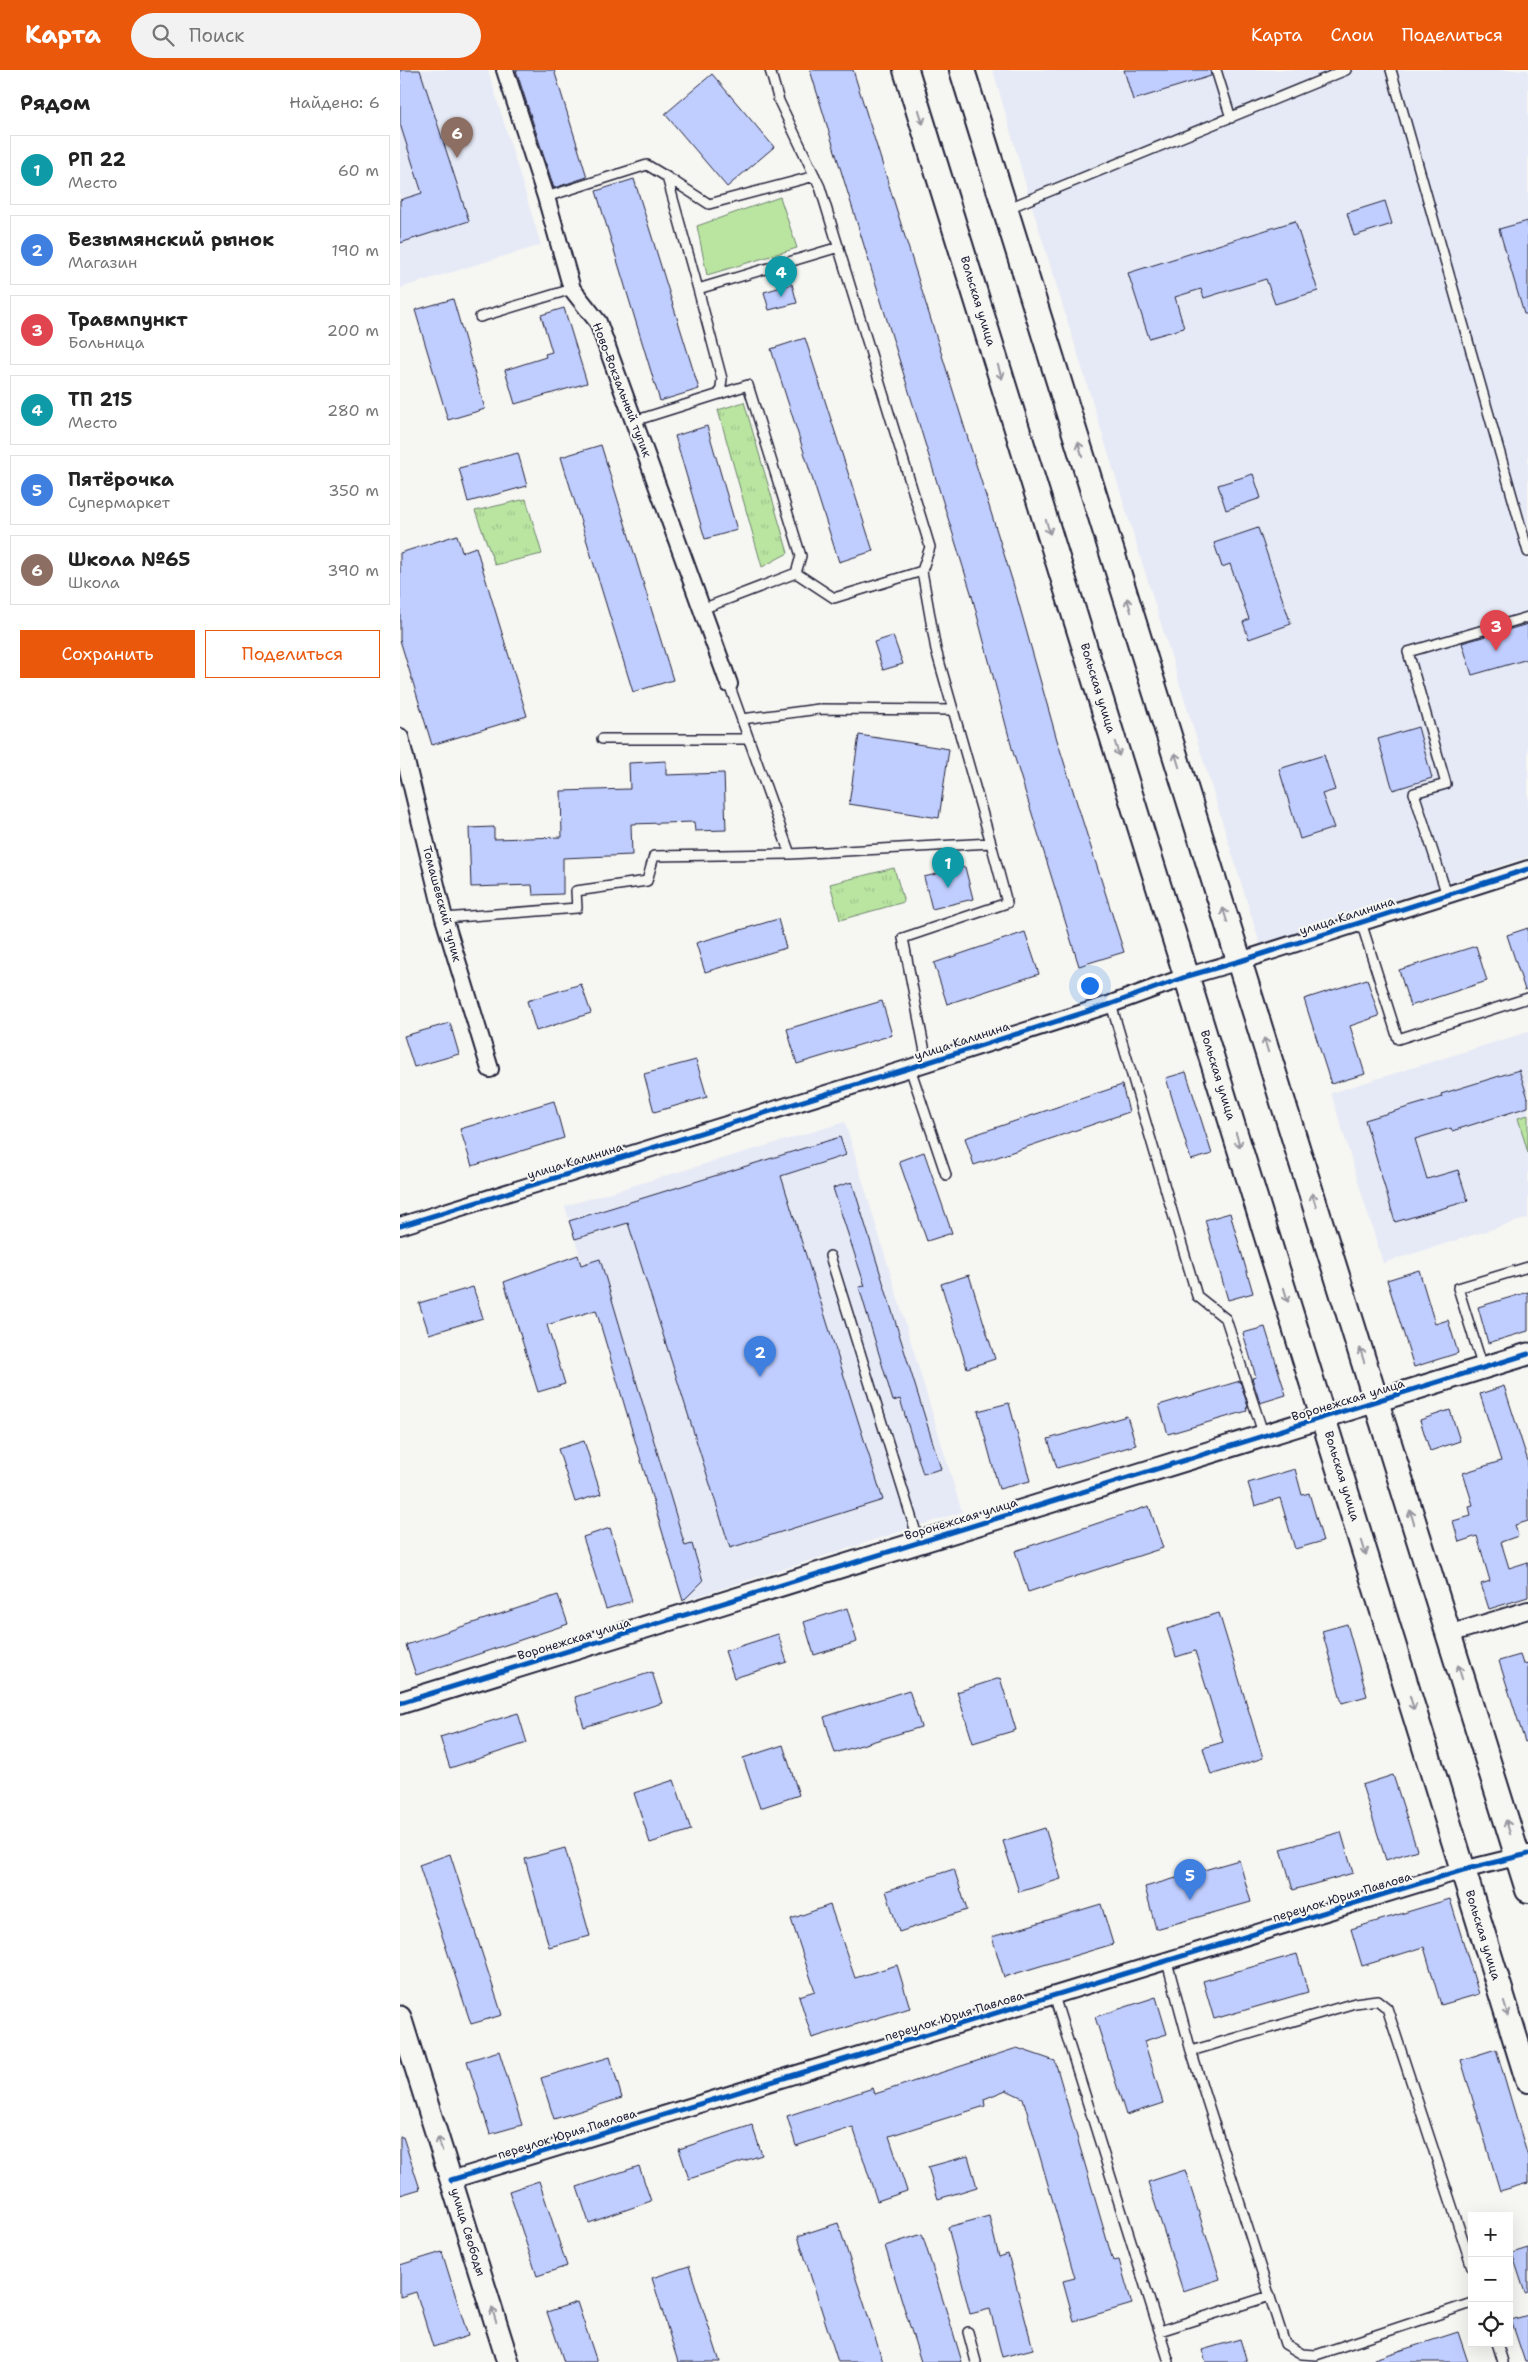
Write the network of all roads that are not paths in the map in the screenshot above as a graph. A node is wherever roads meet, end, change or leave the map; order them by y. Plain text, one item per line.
1 (505, 70) edge
2 (770, 70) edge
3 (906, 70) edge
4 (962, 70) edge
5 (1216, 70) edge
6 (1347, 70) edge
7 (1391, 70) edge
8 (1231, 118) junction
9 (815, 176) junction
10 (667, 177) junction
11 (546, 197) junction
12 (1005, 209) junction
13 (839, 248) junction
14 (572, 289) junction
15 (698, 289) junction
16 (480, 317) dead end
17 (720, 394) junction
18 (634, 420) junction
19 (1524, 524) edge
20 (1528, 552) edge
21 (922, 571) junction
22 (796, 573) junction
23 (702, 609) junction
24 (1528, 617) edge
25 (729, 684) joint
26 (953, 710) junction
27 (742, 719) junction
28 (400, 737) edge
29 (602, 739) dead end
30 (749, 739) junction
31 (991, 843) junction
32 (790, 854) junction
33 (1528, 869) edge
34 (1447, 895) junction
35 (444, 918) junction
36 (1361, 922) junction
37 (1240, 961) junction
38 (1188, 976) junction
39 (1528, 998) edge
40 (1111, 1004) junction
41 (927, 1062) junction
42 (910, 1068) junction
43 (490, 1070) dead end
44 (946, 1175) dead end
45 (400, 1226) edge
46 (830, 1256) dead end
47 (1528, 1267) edge
48 (1528, 1354) edge
49 (1483, 1368) junction
50 (1376, 1402) junction
51 (1324, 1418) junction
52 (1264, 1437) junction
53 (920, 1543) junction
54 (1528, 1610) edge
55 (1449, 1634) junction
56 (400, 1704) edge
57 (1523, 1856) edge
58 (1463, 1870) junction
59 (1528, 1890) edge
60 (1167, 1962) junction
61 (1054, 1996) junction
62 (400, 2016) edge
63 (1191, 2051) junction
64 (1528, 2080) edge
65 (451, 2180) junction
66 (1469, 2257) edge
67 (1270, 2296) junction
68 (1468, 2304) edge
69 (1160, 2331) junction
70 (968, 2332) dead end
71 (1497, 2347) edge
72 (508, 2362) edge
73 (976, 2362) edge
74 (1169, 2362) edge
75 (1502, 2362) edge

1 - 11 street, Ново-Вокзальный тупик
2 - 9 lane
3 -> 38 main road, Вольская улица
4 - 12 main road
5 - 8 lane
6 - 8 lane
7 - 19 lane
8 - 12 lane
9 - 10 lane
9 - 13 lane
10 - 11 lane
10 - 15 lane
11 - 14 street, Ново-Вокзальный тупик
37 -> 12 main road
13 - 15 lane
13 - 21 lane
14 - 16 lane
14 - 18 street, Ново-Вокзальный тупик
15 - 17 lane
17 - 18 lane
17 - 22 lane
18 - 23 street, Ново-Вокзальный тупик
19 - 20 lane
21 - 22 lane
21 - 26 lane
22 - 23 lane
23 - 25 street, Ново-Вокзальный тупик
24 - 34 lane
25 - 27 lane
26 - 27 lane
26 - 31 lane
27 - 30 lane
28 - 35 street, Томашевский тупик
29 - 30 lane
30 - 32 lane
31 - 32 lane
31 - 41 lane
32 - 35 lane
33 - 34 street, улица Калинина
34 - 36 street, улица Калинина
35 - 43 street, Томашевский тупик
36 - 37 street, улица Калинина
36 - 39 lane
37 - 38 street, улица Калинина
50 -> 37 main road
38 - 40 street, улица Калинина
38 -> 51 main road, Вольская улица
40 - 41 street, улица Калинина
40 - 52 lane
41 - 42 street, улица Калинина
42 - 44 lane
42 - 45 street, улица Калинина
46 - 53 lane
47 - 49 lane
48 - 49 street, Воронежская улица
49 - 50 street, Воронежская улица
50 - 51 street, Воронежская улица
55 -> 50 main road
51 - 52 street, Воронежская улица
51 -> 58 main road, Вольская улица
52 - 53 street, Воронежская улица
53 - 56 street, Воронежская улица
54 - 55 street
57 -> 55 main road
57 - 58 street, переулок Юрия Павлова
57 - 59 main road
58 - 60 street, переулок Юрия Павлова
58 -> 64 main road, Вольская улица
60 - 61 street, переулок Юрия Павлова
60 - 63 lane
61 - 65 street, переулок Юрия Павлова
61 - 69 lane
65 -> 62 street, улица Свободы
63 - 66 lane
63 - 67 lane
72 -> 65 street, улица Свободы
67 - 68 lane
67 - 69 lane
69 - 74 lane
70 - 73 lane
71 - 75 lane

